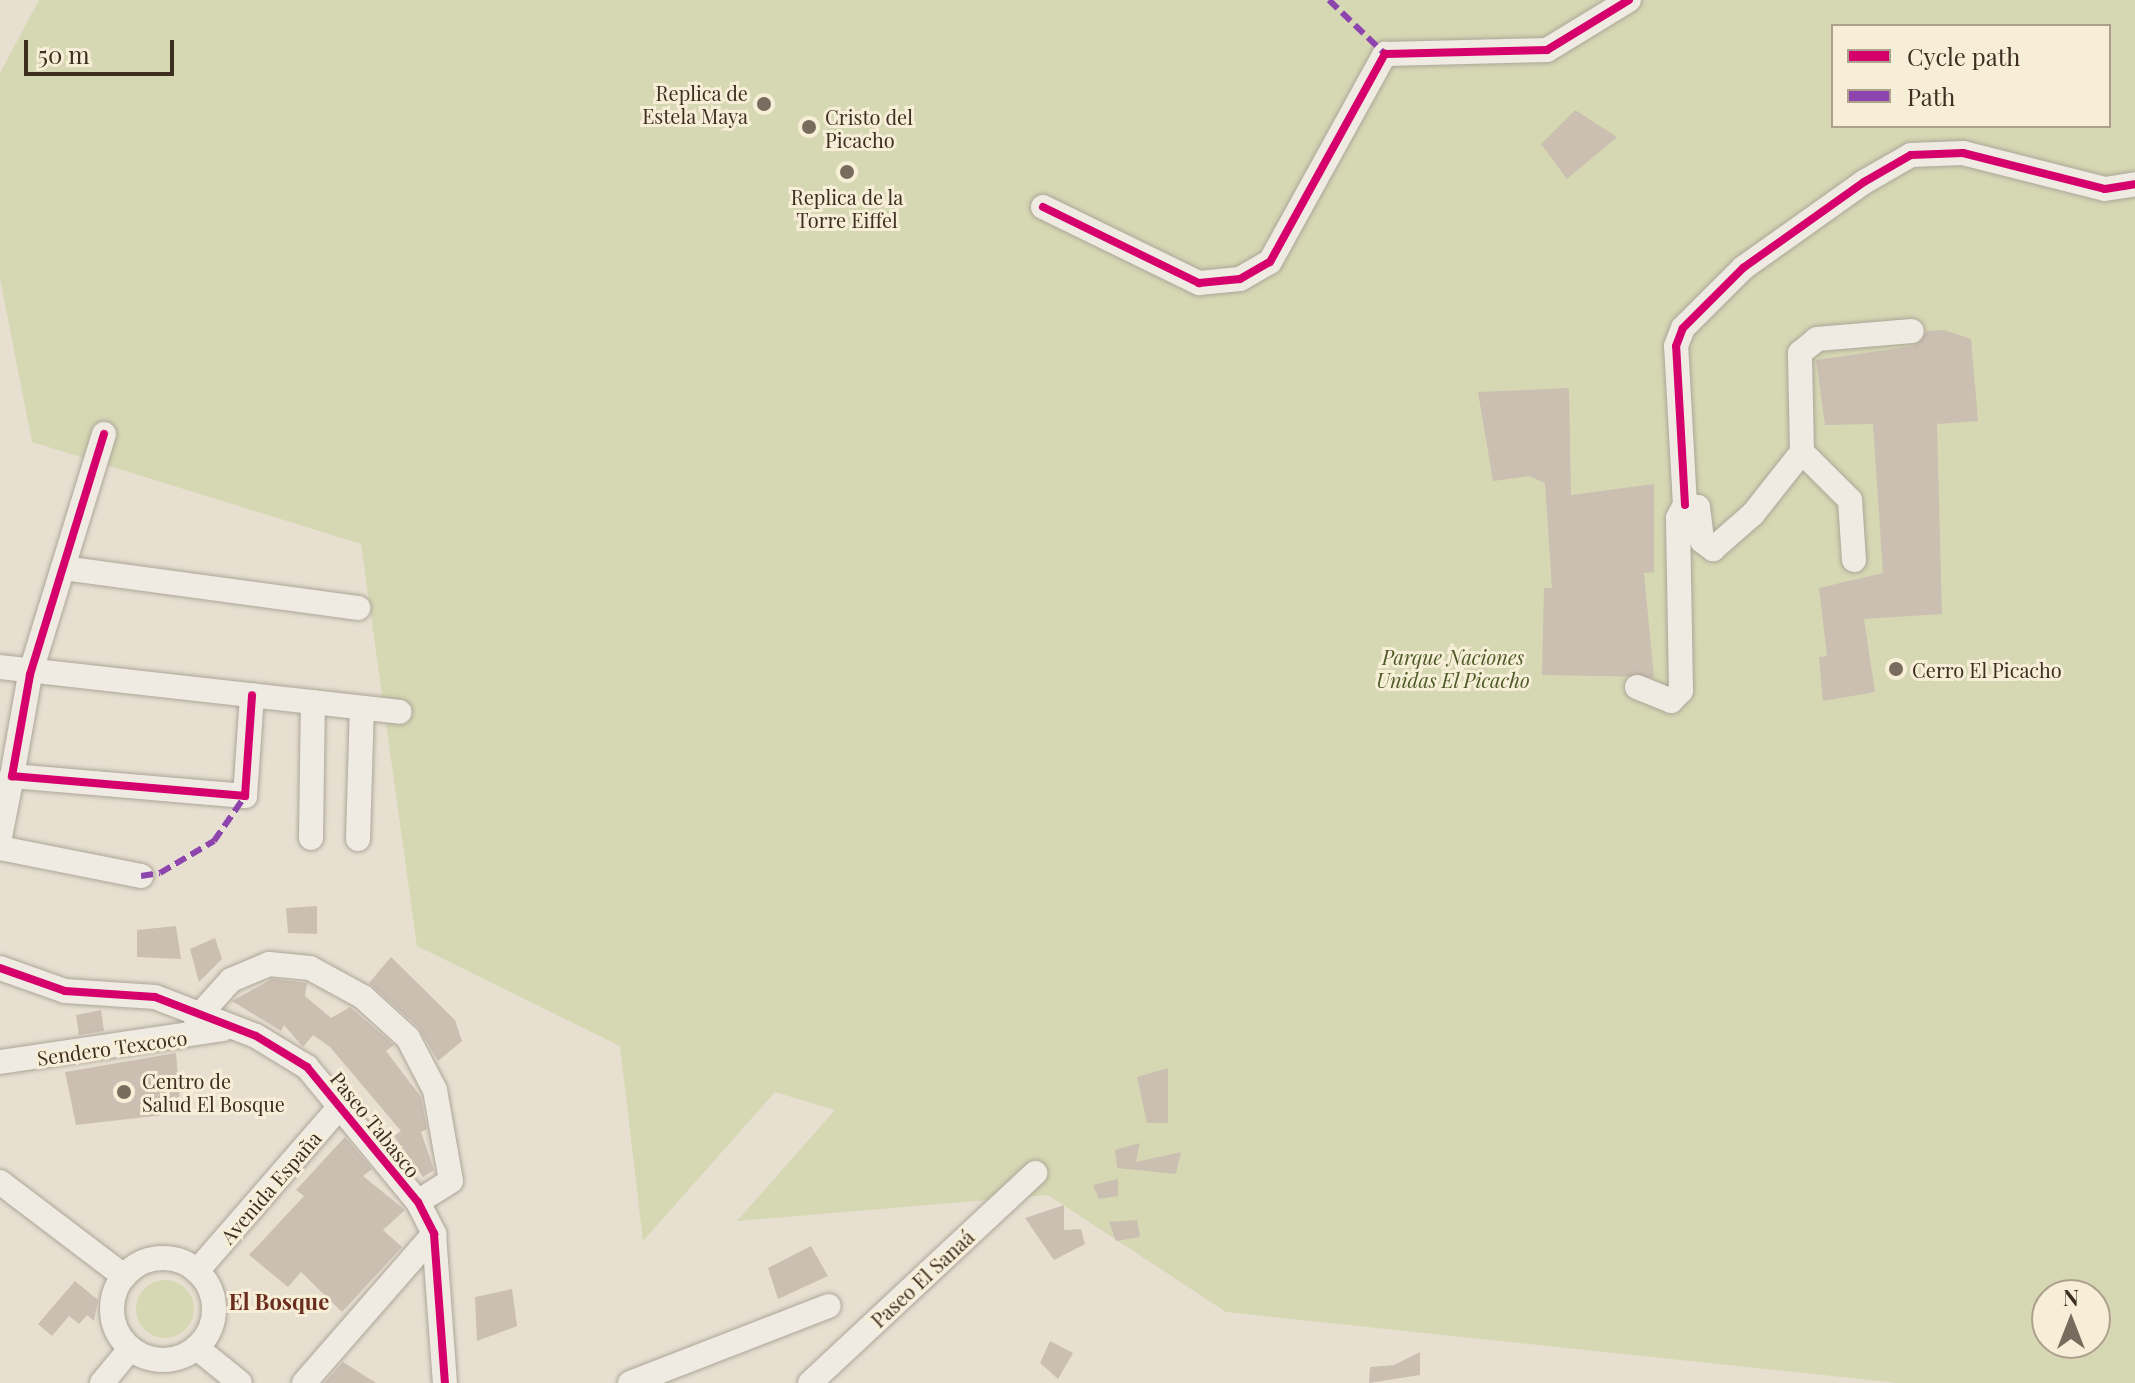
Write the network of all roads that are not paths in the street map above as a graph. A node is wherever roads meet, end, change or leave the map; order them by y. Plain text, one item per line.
1 (1629, 0) edge
2 (2135, 184) edge
3 (1043, 207) dead end
4 (1912, 331) dead end
5 (104, 434) dead end
6 (1802, 452) junction
7 (1685, 505) junction
8 (1854, 560) dead end
9 (63, 568) junction
10 (358, 608) dead end
11 (0, 667) edge
12 (30, 675) junction
13 (1637, 687) dead end
14 (252, 695) junction
15 (313, 702) junction
16 (362, 708) junction
17 (399, 712) dead end
18 (12, 776) junction
19 (0, 837) edge
20 (311, 838) dead end
21 (358, 839) dead end
22 (0, 848) edge
23 (141, 876) dead end
24 (0, 968) edge
25 (196, 1019) junction
26 (223, 1029) junction
27 (0, 1062) edge
28 (342, 1104) junction
29 (1035, 1173) dead end
30 (0, 1182) edge
31 (418, 1202) junction
32 (434, 1234) junction
33 (197, 1271) junction
34 (124, 1276) junction
35 (829, 1306) dead end
36 (197, 1348) junction
37 (130, 1349) junction
38 (102, 1383) edge
39 (240, 1383) edge
40 (304, 1383) edge
41 (445, 1383) edge
42 (630, 1383) edge
43 (810, 1383) edge

1 - 3 street
2 - 7 street
4 - 6 street
5 - 9 street
6 - 7 street
6 - 8 street
7 - 13 street
9 - 10 street
9 - 12 street
11 - 12 street
12 - 14 street
12 - 18 street
14 - 15 street
14 - 18 street
15 - 16 street
15 - 20 street
16 - 17 street
16 - 21 street
18 - 19 street
22 - 23 street
24 - 25 street, Paseo Tabasco
25 - 26 street, Paseo Tabasco
25 - 31 street
26 - 27 street, Sendero Texcoco
26 - 28 street, Paseo Tabasco
28 - 31 street, Paseo Tabasco
28 - 33 street, Avenida España
29 - 43 street, Paseo El Sanaá
30 - 34 street
31 - 32 street, Paseo Tabasco
32 - 40 street
32 - 41 street, Paseo Tabasco
33 - 34 street
33 - 36 street
34 - 37 street
35 - 42 street
36 - 37 street
36 - 39 street
37 - 38 street

